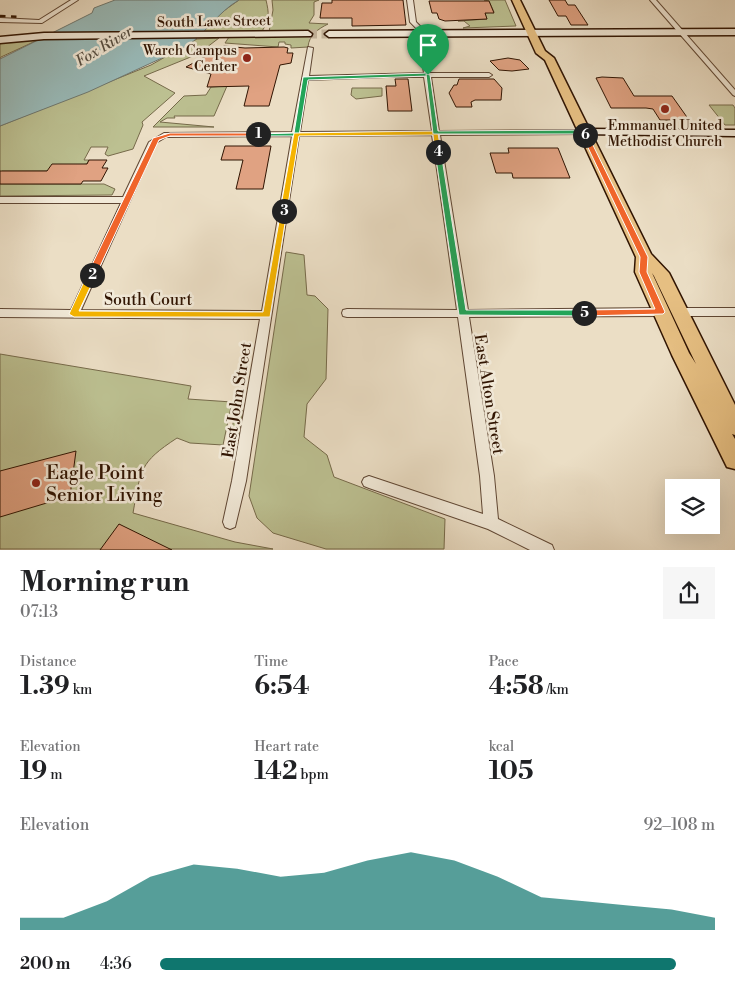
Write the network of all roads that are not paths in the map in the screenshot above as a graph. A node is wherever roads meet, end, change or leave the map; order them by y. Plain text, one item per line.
1 (75, 0) edge
2 (410, 0) edge
3 (516, 0) edge
4 (527, 0) edge
5 (653, 0) edge
6 (0, 20) edge
7 (420, 31) junction
8 (530, 32) junction
9 (542, 32) junction
10 (681, 32) junction
11 (735, 32) edge
12 (308, 34) tunnel mouth
13 (329, 34) tunnel mouth
14 (0, 40) edge
15 (310, 48) dead end
16 (549, 58) junction
17 (428, 75) junction
18 (489, 76) dead end
19 (305, 78) junction
20 (735, 94) edge
21 (584, 132) junction
22 (735, 132) edge
23 (435, 133) junction
24 (297, 134) junction
25 (0, 200) edge
26 (126, 200) junction
27 (644, 257) junction
28 (660, 312) junction
29 (681, 312) junction
30 (735, 312) edge
31 (347, 313) dead end
32 (462, 313) junction
33 (0, 314) edge
34 (74, 314) junction
35 (267, 315) junction
36 (735, 426) edge
37 (735, 460) edge
38 (369, 482) dead end
39 (230, 522) dead end
40 (491, 524) junction
41 (547, 550) edge

1 - 6 street
2 - 7 street, East Alton Street
3 - 8 main road
4 - 9 main road
5 - 10 street
7 - 8 main road
7 - 13 main road
7 - 17 street, East Alton Street
8 - 9 main road
8 - 16 main road
9 - 10 main road
9 - 16 main road
10 - 11 main road
10 - 20 street
12 - 14 main road, South Lawe Street
15 - 19 street, East John Street
16 - 21 main road
17 - 18 street
17 - 19 street
17 - 23 street, East Alton Street
19 - 24 street, East John Street
21 - 22 main road
21 - 23 street
21 - 27 main road
23 - 24 street
23 - 32 street, East Alton Street
24 - 26 street
24 - 35 street, East John Street
25 - 26 street
26 - 34 street
27 - 28 main road
27 - 29 main road
28 - 32 street
28 - 37 main road
29 - 30 street
29 - 36 main road
31 - 32 street
32 - 40 street, East Alton Street
33 - 34 street, South Court
34 - 35 street, South Court
35 - 39 street, East John Street
38 - 40 street
40 - 41 street

